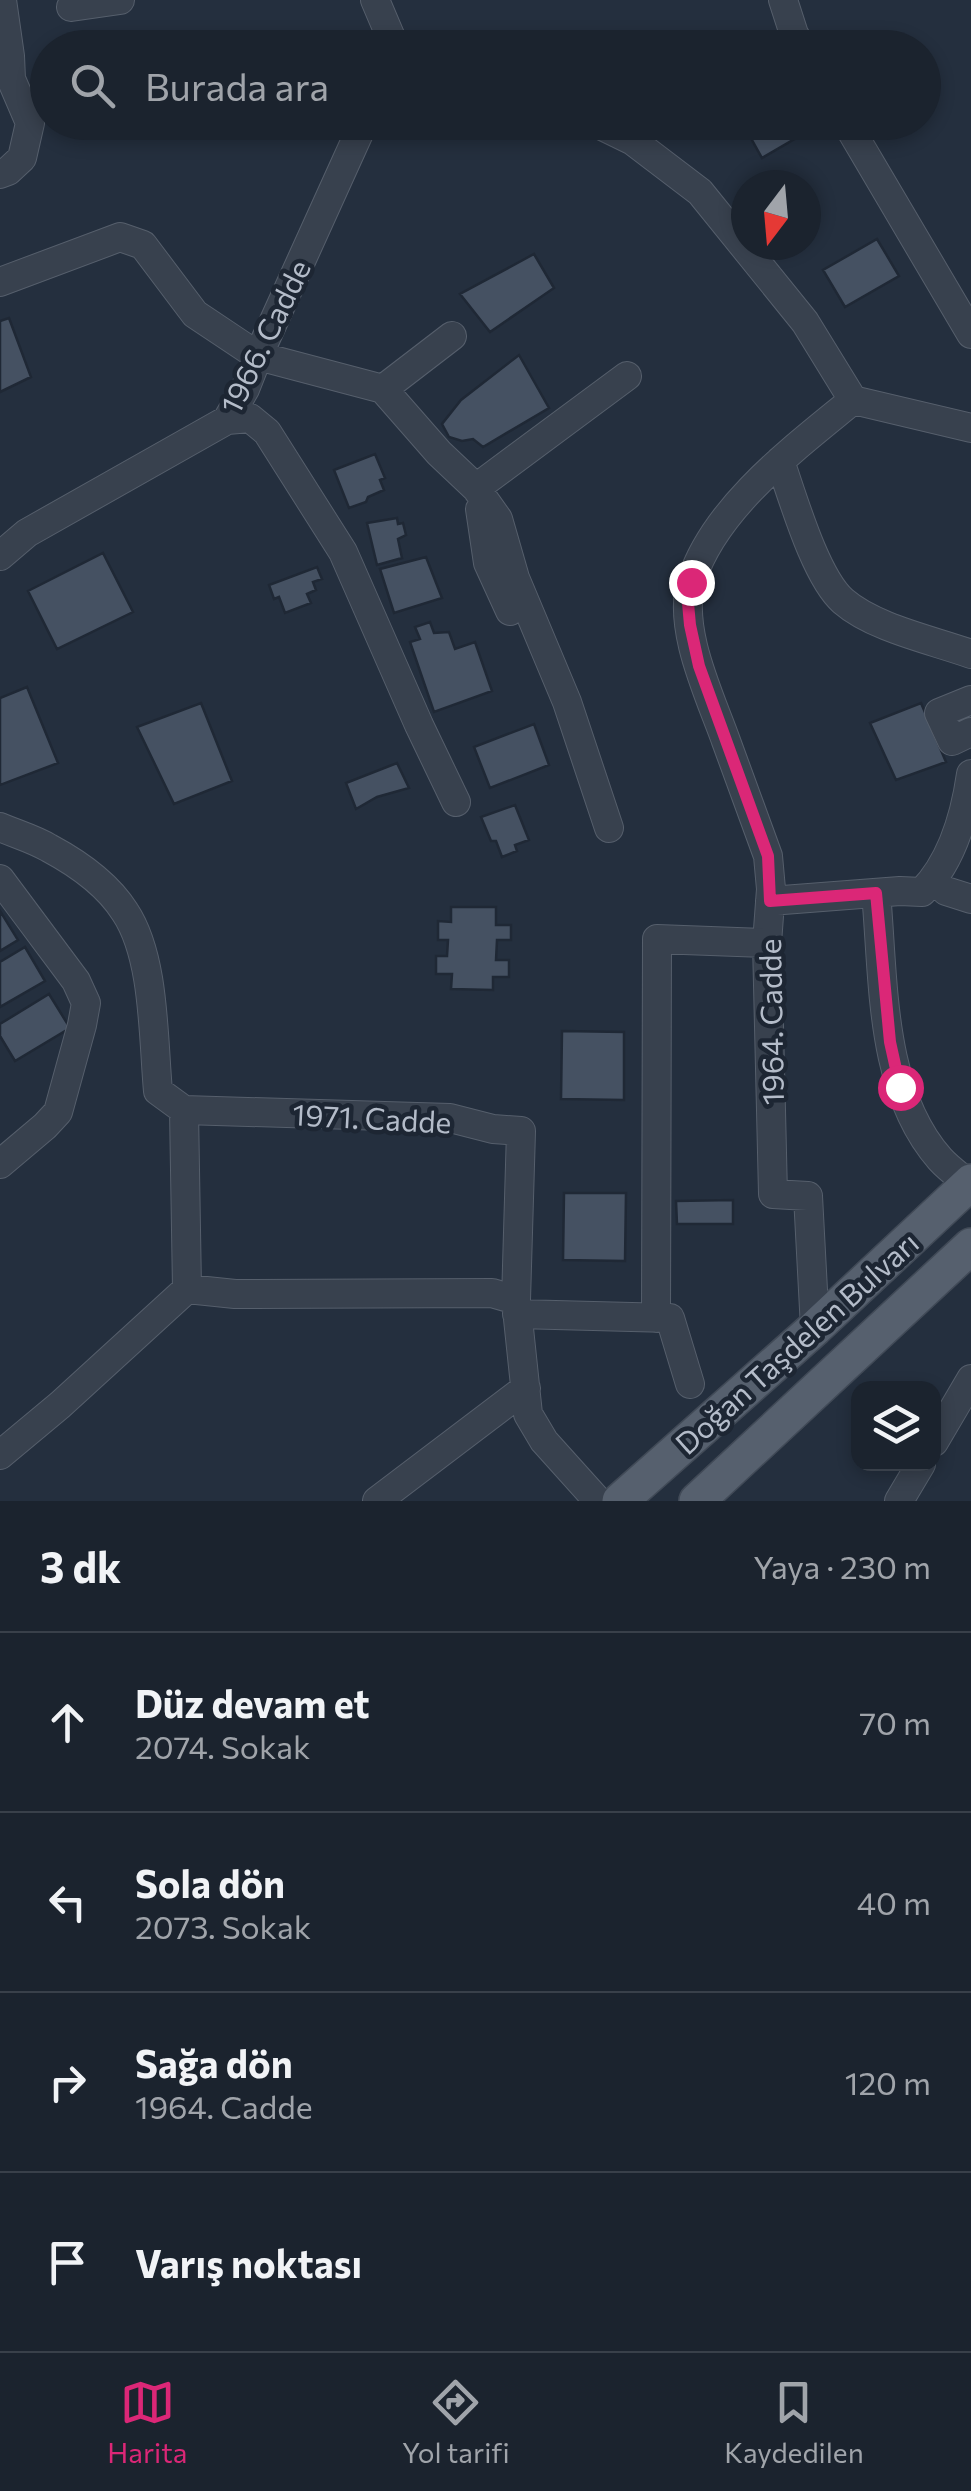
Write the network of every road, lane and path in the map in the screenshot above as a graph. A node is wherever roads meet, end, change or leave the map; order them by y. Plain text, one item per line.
1 (2, 0) edge
2 (120, 0) edge
3 (375, 0) edge
4 (783, 0) edge
5 (71, 7) dead end
6 (388, 30) edge
7 (793, 30) edge
8 (5, 75) edge
9 (356, 140) edge
10 (631, 140) edge
11 (857, 140) edge
12 (0, 174) edge
13 (0, 282) edge
14 (971, 334) edge
15 (452, 336) dead end
16 (258, 356) junction
17 (627, 376) dead end
18 (383, 389) junction
19 (853, 400) junction
20 (227, 420) junction
21 (971, 428) edge
22 (780, 461) junction
23 (476, 488) junction
24 (0, 556) edge
25 (971, 654) edge
26 (971, 700) edge
27 (971, 732) edge
28 (971, 774) edge
29 (456, 802) dead end
30 (0, 827) edge
31 (609, 828) dead end
32 (0, 879) edge
33 (876, 893) junction
34 (946, 894) edge
35 (770, 901) junction
36 (767, 943) junction
37 (184, 1110) junction
38 (0, 1164) edge
39 (970, 1184) edge
40 (971, 1246) edge
41 (186, 1289) junction
42 (516, 1307) junction
43 (656, 1318) junction
44 (815, 1328) junction
45 (971, 1379) edge
46 (690, 1384) dead end
47 (526, 1388) junction
48 (941, 1430) edge
49 (0, 1455) edge
50 (917, 1471) edge
51 (378, 1501) edge
52 (598, 1501) edge
53 (620, 1501) edge
54 (697, 1501) edge
55 (899, 1501) edge

1 - 8 street
2 - 5 street
3 - 6 street
4 - 7 street
8 - 12 street
9 - 16 street, 1966. Cadde
10 - 19 street
11 - 14 street
13 - 16 street
15 - 18 street
16 - 18 street
16 - 20 street, 1966. Cadde
17 - 23 street
18 - 23 street
19 - 21 street
19 - 22 street, 1964. Cadde
20 - 24 street, 1966. Cadde
20 - 29 street
22 - 25 street
22 - 35 street, 1964. Cadde
23 - 31 street
26 - 27 street
28 - 34 street
30 - 37 street
32 - 38 street
33 - 34 street
33 - 35 street
33 - 39 street
35 - 36 street, 1964. Cadde
36 - 43 street
36 - 44 street, 1964. Cadde
37 - 41 street
37 - 42 street, 1971. Cadde
39 - 44 main road, Doğan Taşdelen Bulvarı
40 - 54 main road, Doğan Taşdelen Bulvarı
41 - 42 street
41 - 49 street
42 - 43 street
42 - 47 street, 1971. Cadde
43 - 46 street
44 - 53 main road, Doğan Taşdelen Bulvarı
45 - 48 street
47 - 51 street
47 - 52 street, 1971. Cadde
50 - 55 street

